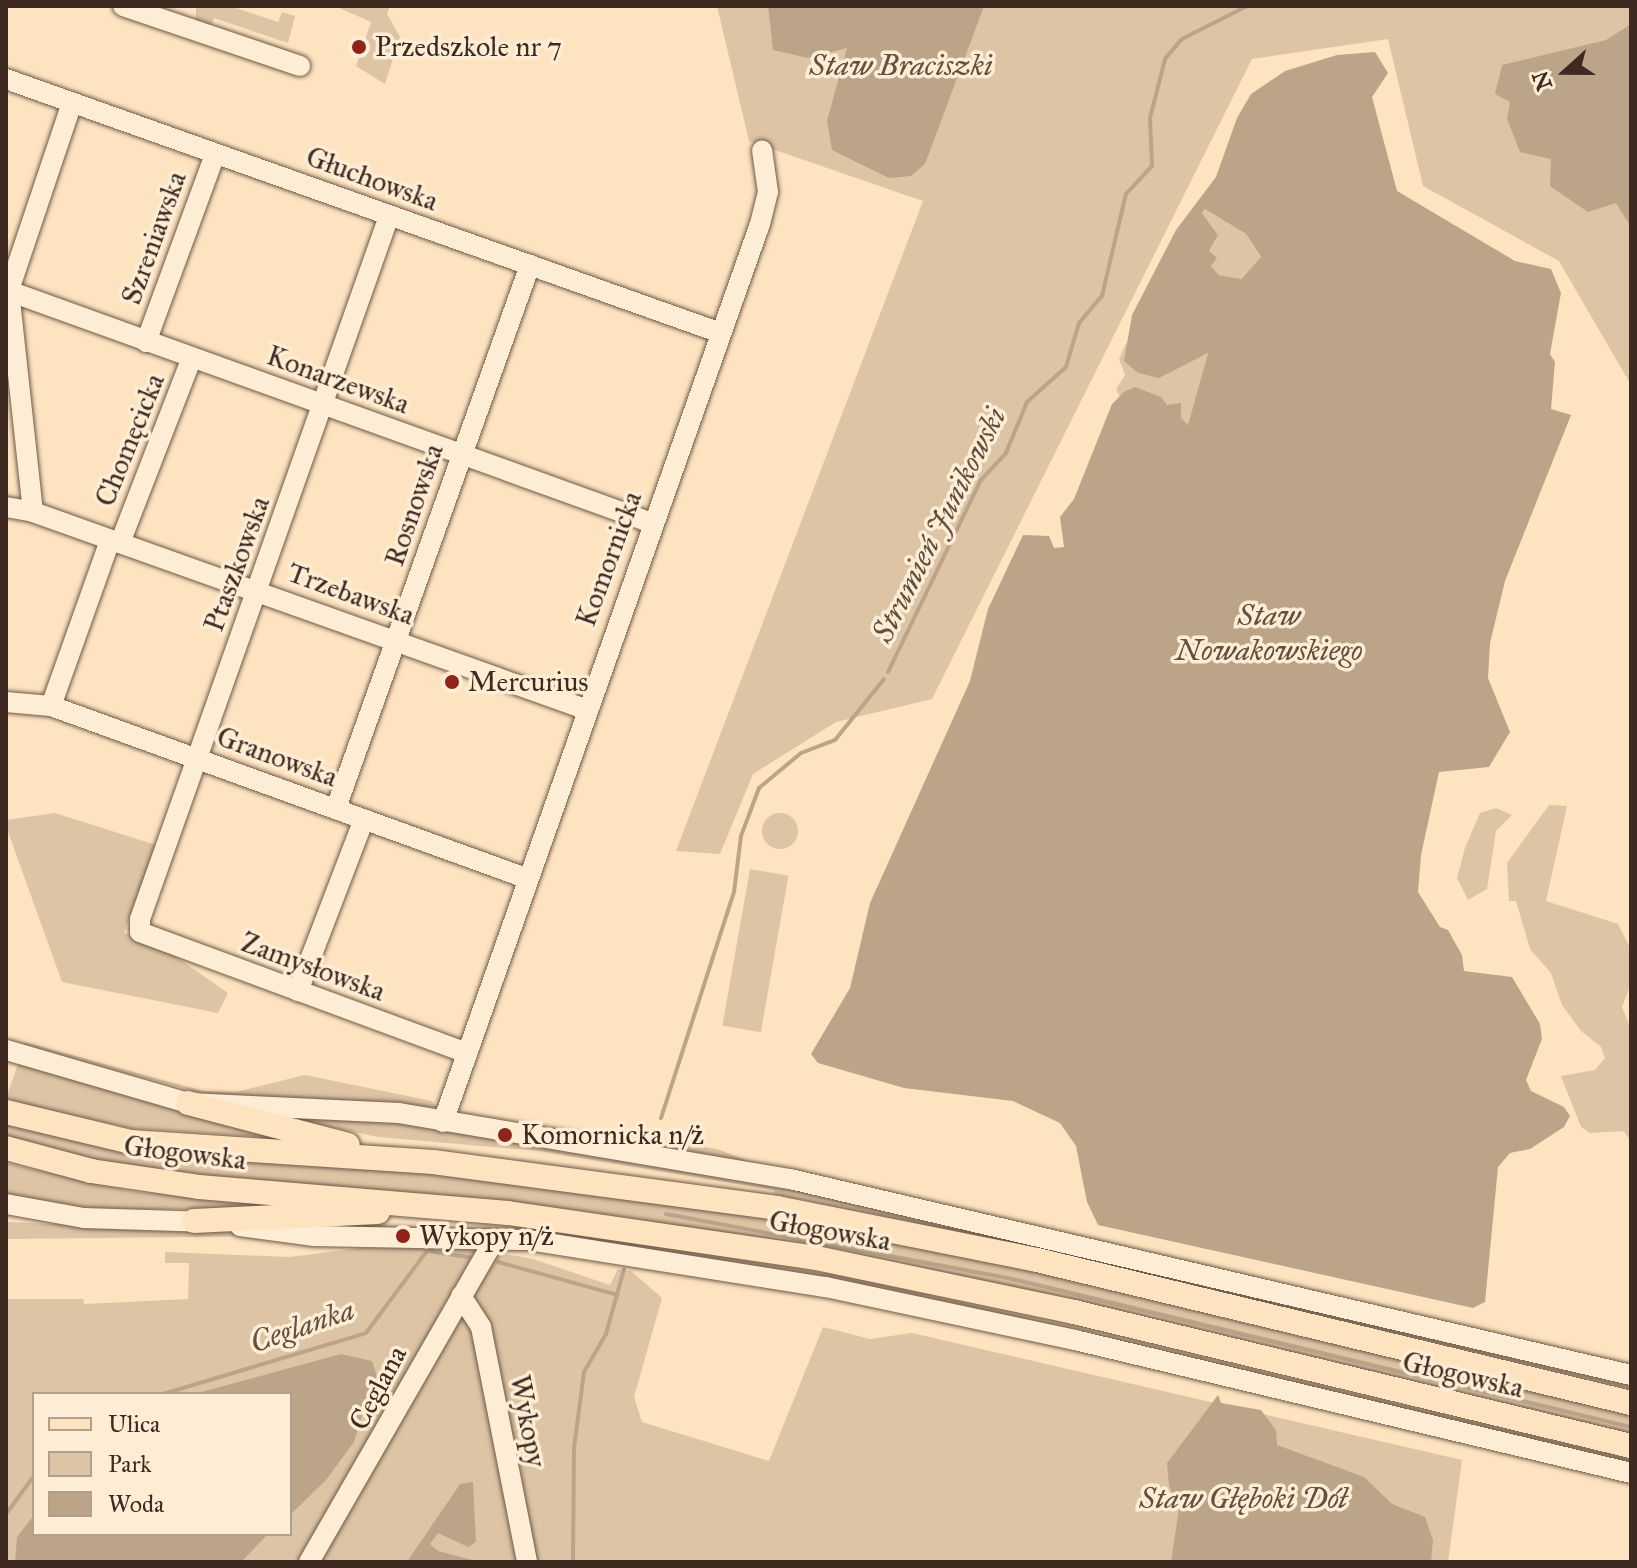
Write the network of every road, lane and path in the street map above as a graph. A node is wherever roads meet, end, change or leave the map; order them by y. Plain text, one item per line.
1 (123, 6) edge
2 (300, 66) dead end
3 (6, 79) edge
4 (72, 103) junction
5 (762, 150) dead end
6 (215, 154) junction
7 (389, 216) junction
8 (530, 265) junction
9 (7, 290) edge
10 (718, 332) junction
11 (146, 342) junction
12 (192, 357) junction
13 (324, 405) junction
14 (460, 454) junction
15 (6, 507) edge
16 (33, 512) junction
17 (652, 523) junction
18 (115, 541) junction
19 (257, 590) junction
20 (397, 640) junction
21 (6, 702) edge
22 (51, 706) junction
23 (585, 709) junction
24 (196, 758) junction
25 (336, 808) junction
26 (364, 819) junction
27 (526, 878) junction
28 (140, 932) joint
29 (298, 991) junction
30 (6, 1050) edge
31 (467, 1053) junction
32 (188, 1103) junction
33 (6, 1112) edge
34 (443, 1122) junction
35 (6, 1148) edge
36 (433, 1162) junction
37 (6, 1204) edge
38 (445, 1207) junction
39 (194, 1221) junction
40 (488, 1239) junction
41 (461, 1296) junction
42 (1631, 1375) edge
43 (1631, 1403) edge
44 (1631, 1446) edge
45 (1631, 1473) edge
46 (309, 1562) edge
47 (527, 1562) edge

1 - 2 street
3 - 4 street, Głuchowska
4 - 6 street, Głuchowska
4 - 9 street
5 - 10 street, Komornicka
6 - 7 street, Głuchowska
6 - 11 street, Szreniawska
7 - 8 street, Głuchowska
7 - 13 street, Ptaszkowska
8 - 10 street, Głuchowska
8 - 14 street, Rosnowska
9 - 11 street, Konarzewska
9 - 16 street
10 - 17 street, Komornicka
11 - 12 street, Konarzewska
12 - 13 street, Konarzewska
12 - 18 street, Chomęcicka
13 - 14 street, Konarzewska
13 - 19 street, Ptaszkowska
14 - 17 street, Konarzewska
14 - 20 street, Rosnowska
15 - 16 street, Trzebawska
16 - 18 street, Trzebawska
17 - 23 street, Komornicka
18 - 19 street, Trzebawska
18 - 22 street, Chomęcicka
19 - 20 street, Trzebawska
19 - 24 street, Ptaszkowska
20 - 23 street, Trzebawska
20 - 25 street, Rosnowska
21 - 22 street, Granowska
22 - 24 street, Granowska
23 - 27 street, Komornicka
24 - 25 street, Granowska
24 - 28 street, Ptaszkowska
25 - 26 street, Granowska
26 - 27 street, Granowska
26 - 29 street
27 - 31 street, Komornicka
28 - 29 street, Zamysłowska
29 - 31 street, Zamysłowska
30 - 32 street, Głogowska
31 - 34 street, Komornicka
32 - 34 street, Głogowska
32 - 36 main road
33 - 36 main road, Głogowska
34 - 42 street, Głogowska
35 - 38 main road, Głogowska
36 - 43 main road, Głogowska
37 - 39 street, Głogowska
38 - 39 main road
38 - 44 main road, Głogowska
39 - 40 street, Głogowska
40 - 41 street, Ceglana
40 - 45 street, Głogowska
41 - 46 street, Ceglana
41 - 47 street, Wykopy

